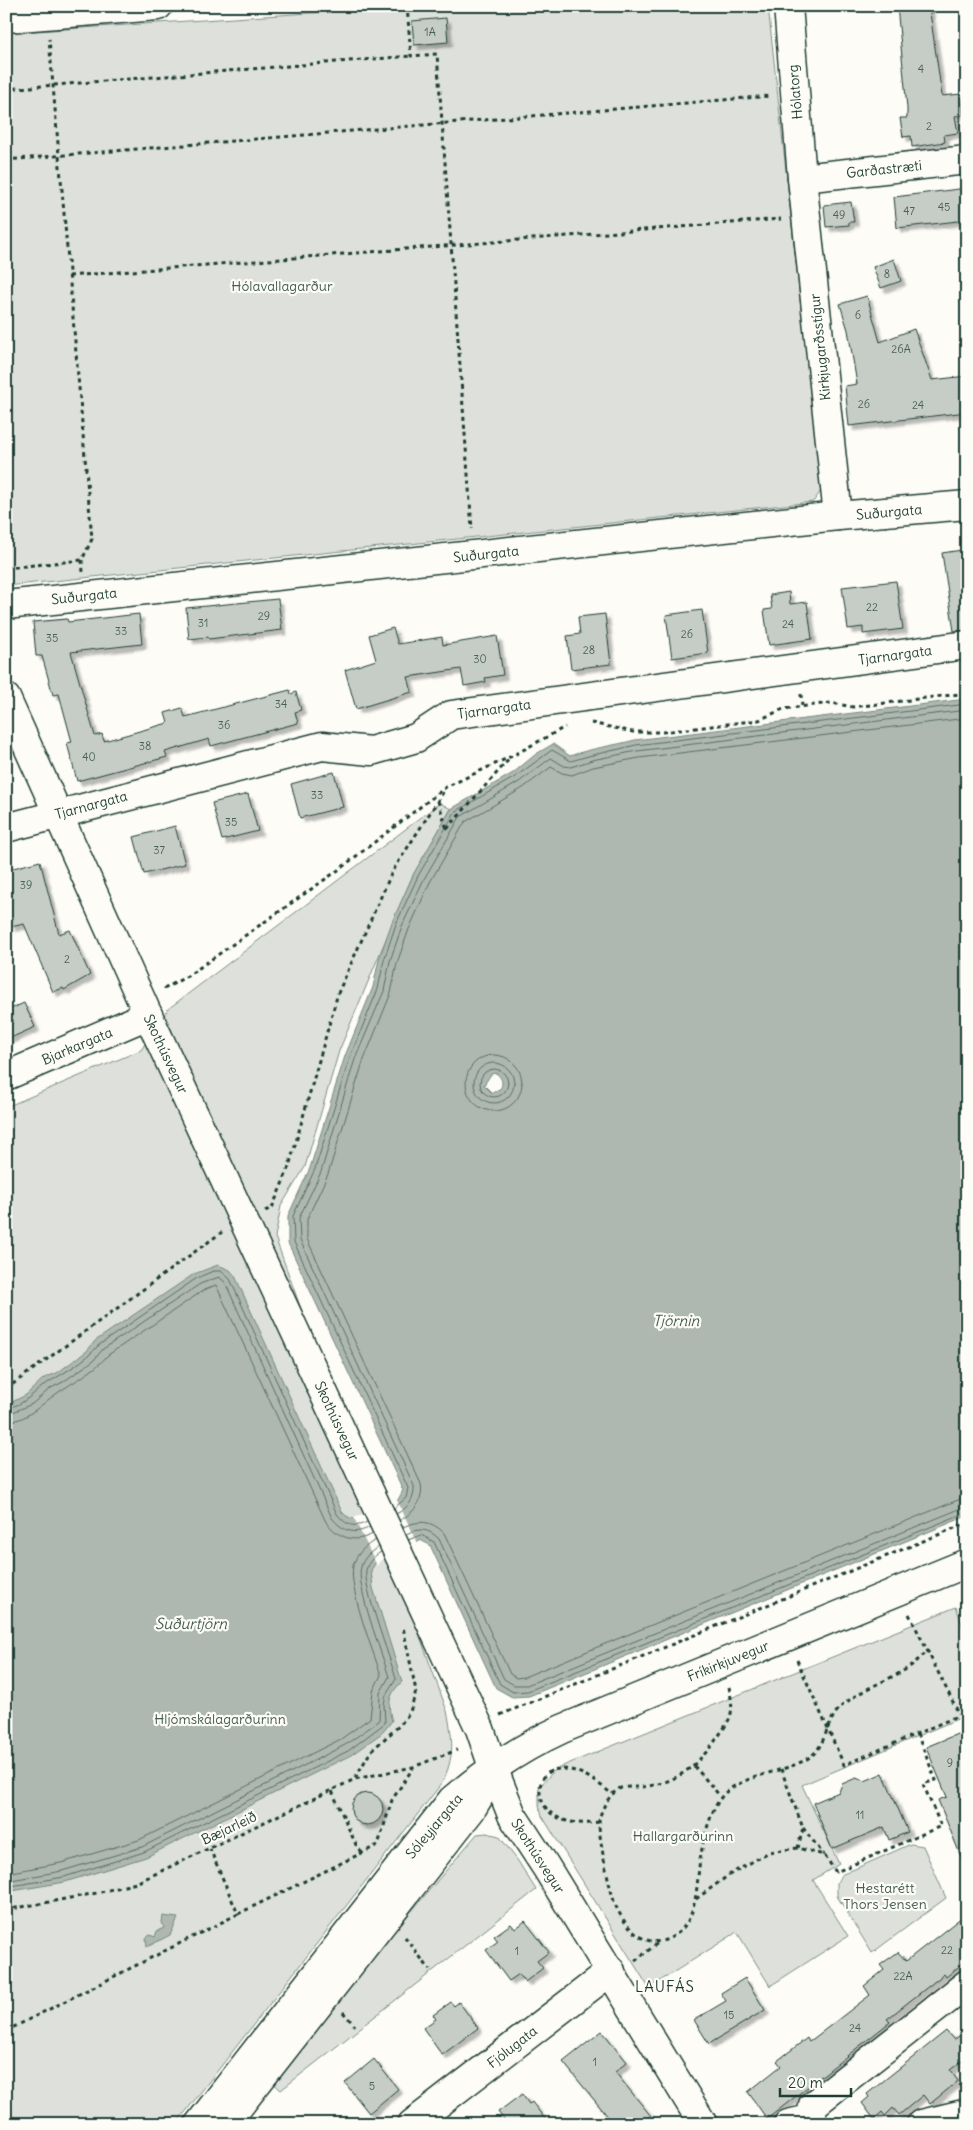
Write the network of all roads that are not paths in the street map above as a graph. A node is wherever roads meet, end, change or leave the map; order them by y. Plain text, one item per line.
1 (158, 6) edge
2 (788, 6) edge
3 (6, 18) edge
4 (967, 160) edge
5 (802, 178) junction
6 (967, 505) edge
7 (838, 516) junction
8 (6, 605) edge
9 (967, 645) edge
10 (6, 698) edge
11 (58, 814) junction
12 (6, 828) edge
13 (152, 1004) junction
14 (6, 1076) edge
15 (967, 1563) edge
16 (494, 1770) junction
17 (612, 1974) junction
18 (967, 1984) edge
19 (967, 2113) edge
20 (804, 2123) edge
21 (199, 2124) edge
22 (224, 2124) edge
23 (412, 2124) edge
24 (703, 2124) edge
25 (921, 2124) edge

1 - 3 street
2 - 5 street, Hólatorg
4 - 5 street, Garðastræti
5 - 7 street, Kirkjugarðsstígur
6 - 7 street, Suðurgata
7 - 8 street, Suðurgata
9 - 11 street, Tjarnargata
10 - 11 street, Skothúsvegur
11 - 12 street, Tjarnargata
11 - 13 street, Skothúsvegur
13 - 14 street, Bjarkargata
13 - 16 street, Skothúsvegur
15 - 16 street, Fríkirkjuvegur
16 - 17 street, Skothúsvegur
16 - 21 street, Sóleyjargata
16 - 22 street, Sóleyjargata
17 - 23 street, Fjólugata
17 - 24 street, Skothúsvegur
18 - 20 street
19 - 25 street

